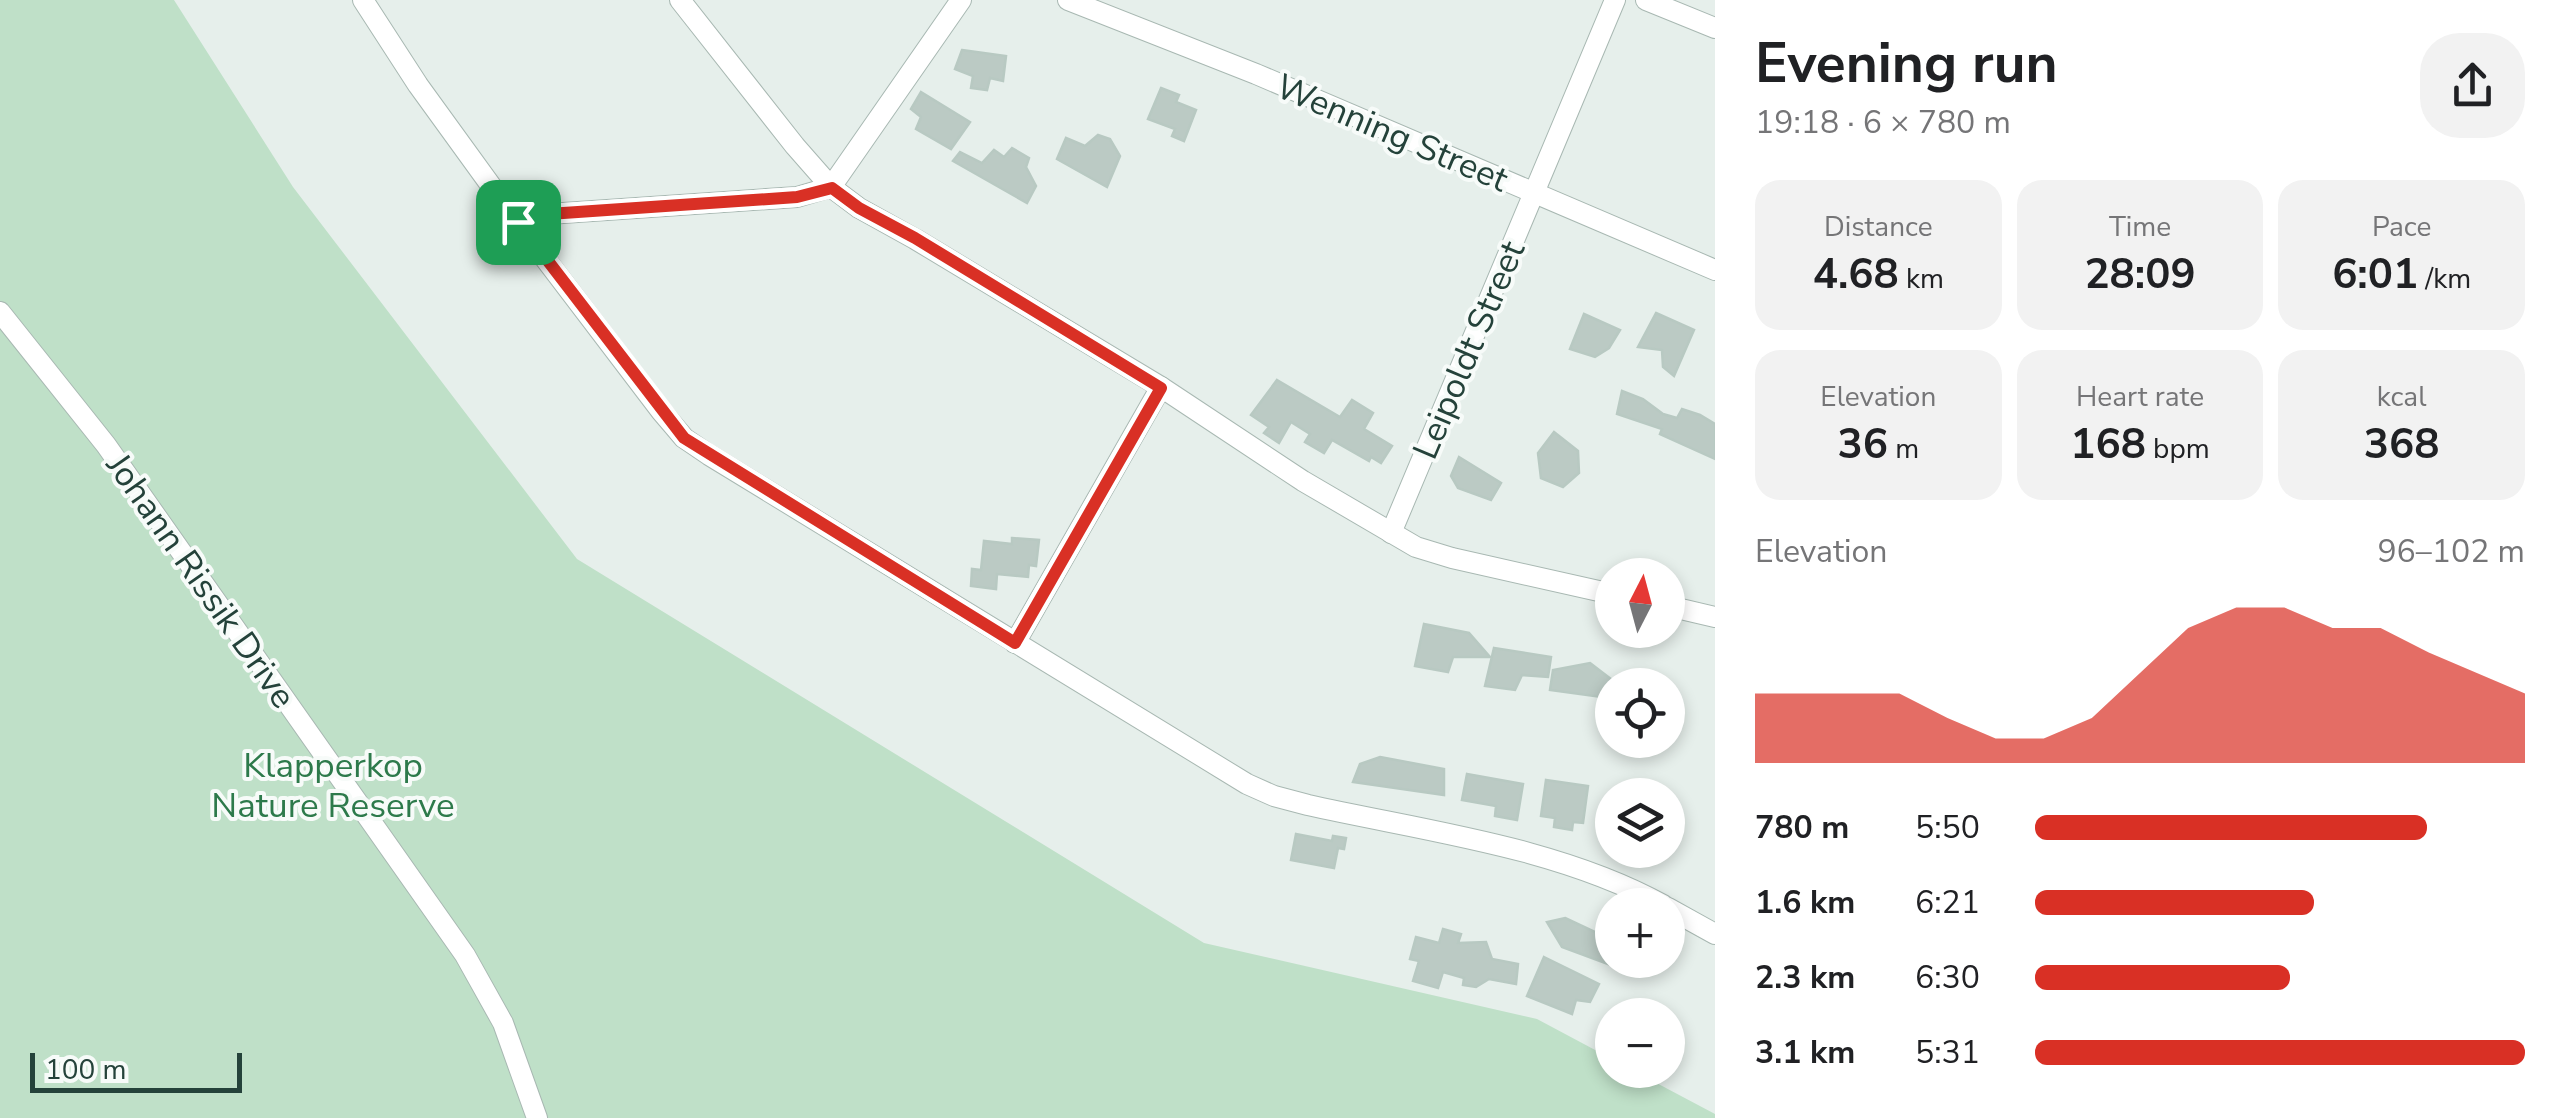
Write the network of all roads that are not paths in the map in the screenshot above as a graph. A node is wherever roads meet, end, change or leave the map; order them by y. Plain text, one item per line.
1 (362, 0) edge
2 (680, 0) edge
3 (960, 0) edge
4 (1068, 0) edge
5 (1615, 0) edge
6 (1646, 0) edge
7 (1715, 28) edge
8 (832, 188) junction
9 (1535, 194) junction
10 (518, 222) junction
11 (1715, 270) edge
12 (0, 312) edge
13 (1161, 388) junction
14 (1390, 532) junction
15 (1595, 590) edge
16 (1685, 610) edge
17 (1715, 617) edge
18 (1015, 643) junction
19 (1628, 888) edge
20 (1685, 917) edge
21 (1715, 934) edge
22 (537, 1118) edge

1 - 10 street
2 - 8 street
3 - 8 street
4 - 9 street, Wenning Street
5 - 9 street, Leipoldt Street
6 - 7 street
8 - 10 street
8 - 13 street
9 - 11 street, Wenning Street
9 - 14 street, Leipoldt Street
10 - 18 street
12 - 22 street, Johann Rissik Drive
13 - 14 street
13 - 18 street
14 - 15 street
16 - 17 street
18 - 19 street
20 - 21 street

